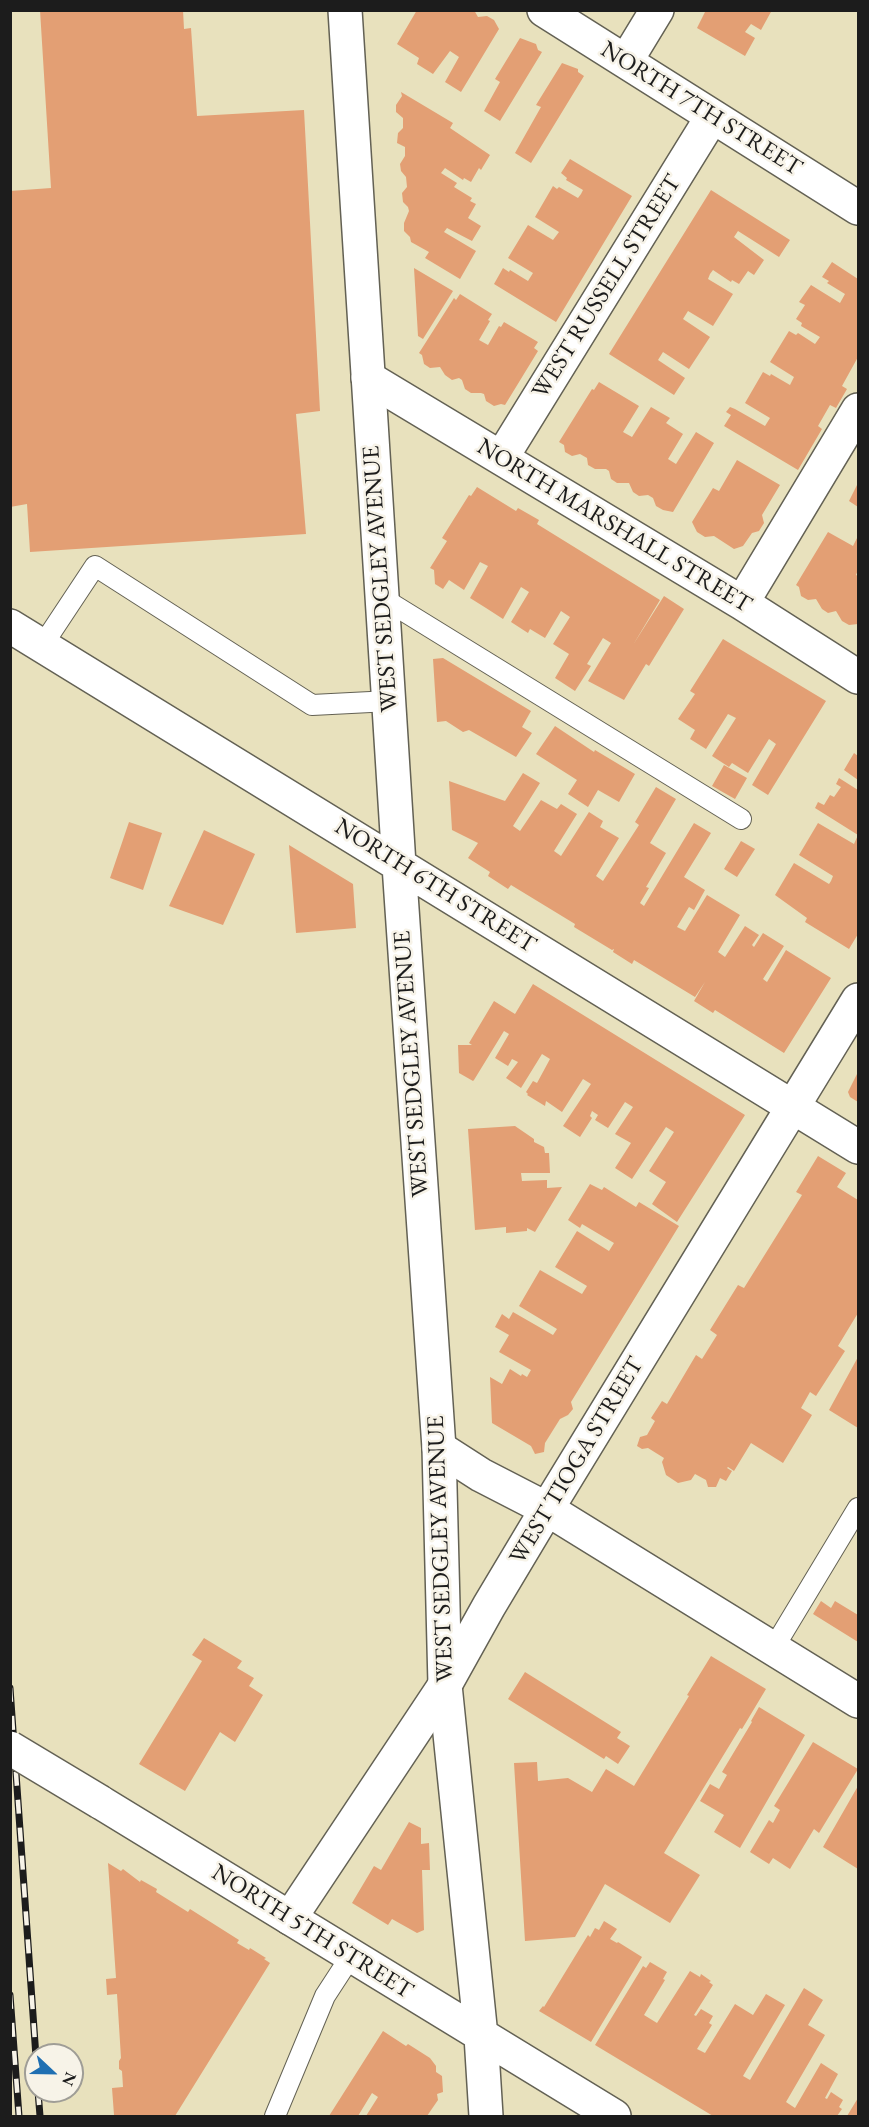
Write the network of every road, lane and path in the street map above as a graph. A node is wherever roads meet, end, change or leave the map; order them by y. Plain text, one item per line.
1 (345, 10) edge
2 (544, 10) edge
3 (657, 10) edge
4 (626, 61) junction
5 (712, 117) junction
6 (858, 208) edge
7 (368, 378) junction
8 (858, 410) edge
9 (502, 458) junction
10 (384, 599) junction
11 (742, 603) junction
12 (10, 626) edge
13 (42, 646) junction
14 (858, 677) edge
15 (390, 700) junction
16 (741, 819) dead end
17 (399, 865) junction
18 (858, 1000) edge
19 (793, 1107) junction
20 (858, 1147) edge
21 (439, 1448) junction
22 (858, 1508) edge
23 (547, 1509) junction
24 (773, 1649) junction
25 (445, 1685) junction
26 (858, 1701) edge
27 (10, 1748) edge
28 (290, 1918) junction
29 (351, 1956) junction
30 (481, 2036) junction
31 (275, 2116) edge
32 (486, 2116) edge
33 (614, 2116) edge

1 - 7 street, WEST SEDGLEY AVENUE
2 - 4 street, NORTH 7TH STREET
3 - 4 street
4 - 5 street, NORTH 7TH STREET
5 - 6 street, NORTH 7TH STREET
5 - 9 street, WEST RUSSELL STREET
7 - 9 street, NORTH MARSHALL STREET
7 - 10 street, WEST SEDGLEY AVENUE
8 - 11 street
9 - 11 street, NORTH MARSHALL STREET
10 - 15 street, WEST SEDGLEY AVENUE
10 - 16 lane
11 - 14 street, NORTH MARSHALL STREET
12 - 13 street, NORTH 6TH STREET
13 - 15 lane
13 - 17 street, NORTH 6TH STREET
15 - 17 street, WEST SEDGLEY AVENUE
17 - 19 street, NORTH 6TH STREET
17 - 21 street, WEST SEDGLEY AVENUE
18 - 19 street, WEST TIOGA STREET
19 - 20 street, NORTH 6TH STREET
19 - 23 street, WEST TIOGA STREET
21 - 23 street
21 - 25 street, WEST SEDGLEY AVENUE
22 - 24 lane
23 - 24 street
23 - 25 street, WEST TIOGA STREET
24 - 26 street
25 - 28 street, WEST TIOGA STREET
25 - 30 street, WEST SEDGLEY AVENUE
27 - 28 street, NORTH 5TH STREET, bridge
28 - 29 street, NORTH 5TH STREET
29 - 30 street, NORTH 5TH STREET
29 - 31 lane
30 - 32 street, WEST SEDGLEY AVENUE
30 - 33 street, NORTH 5TH STREET

